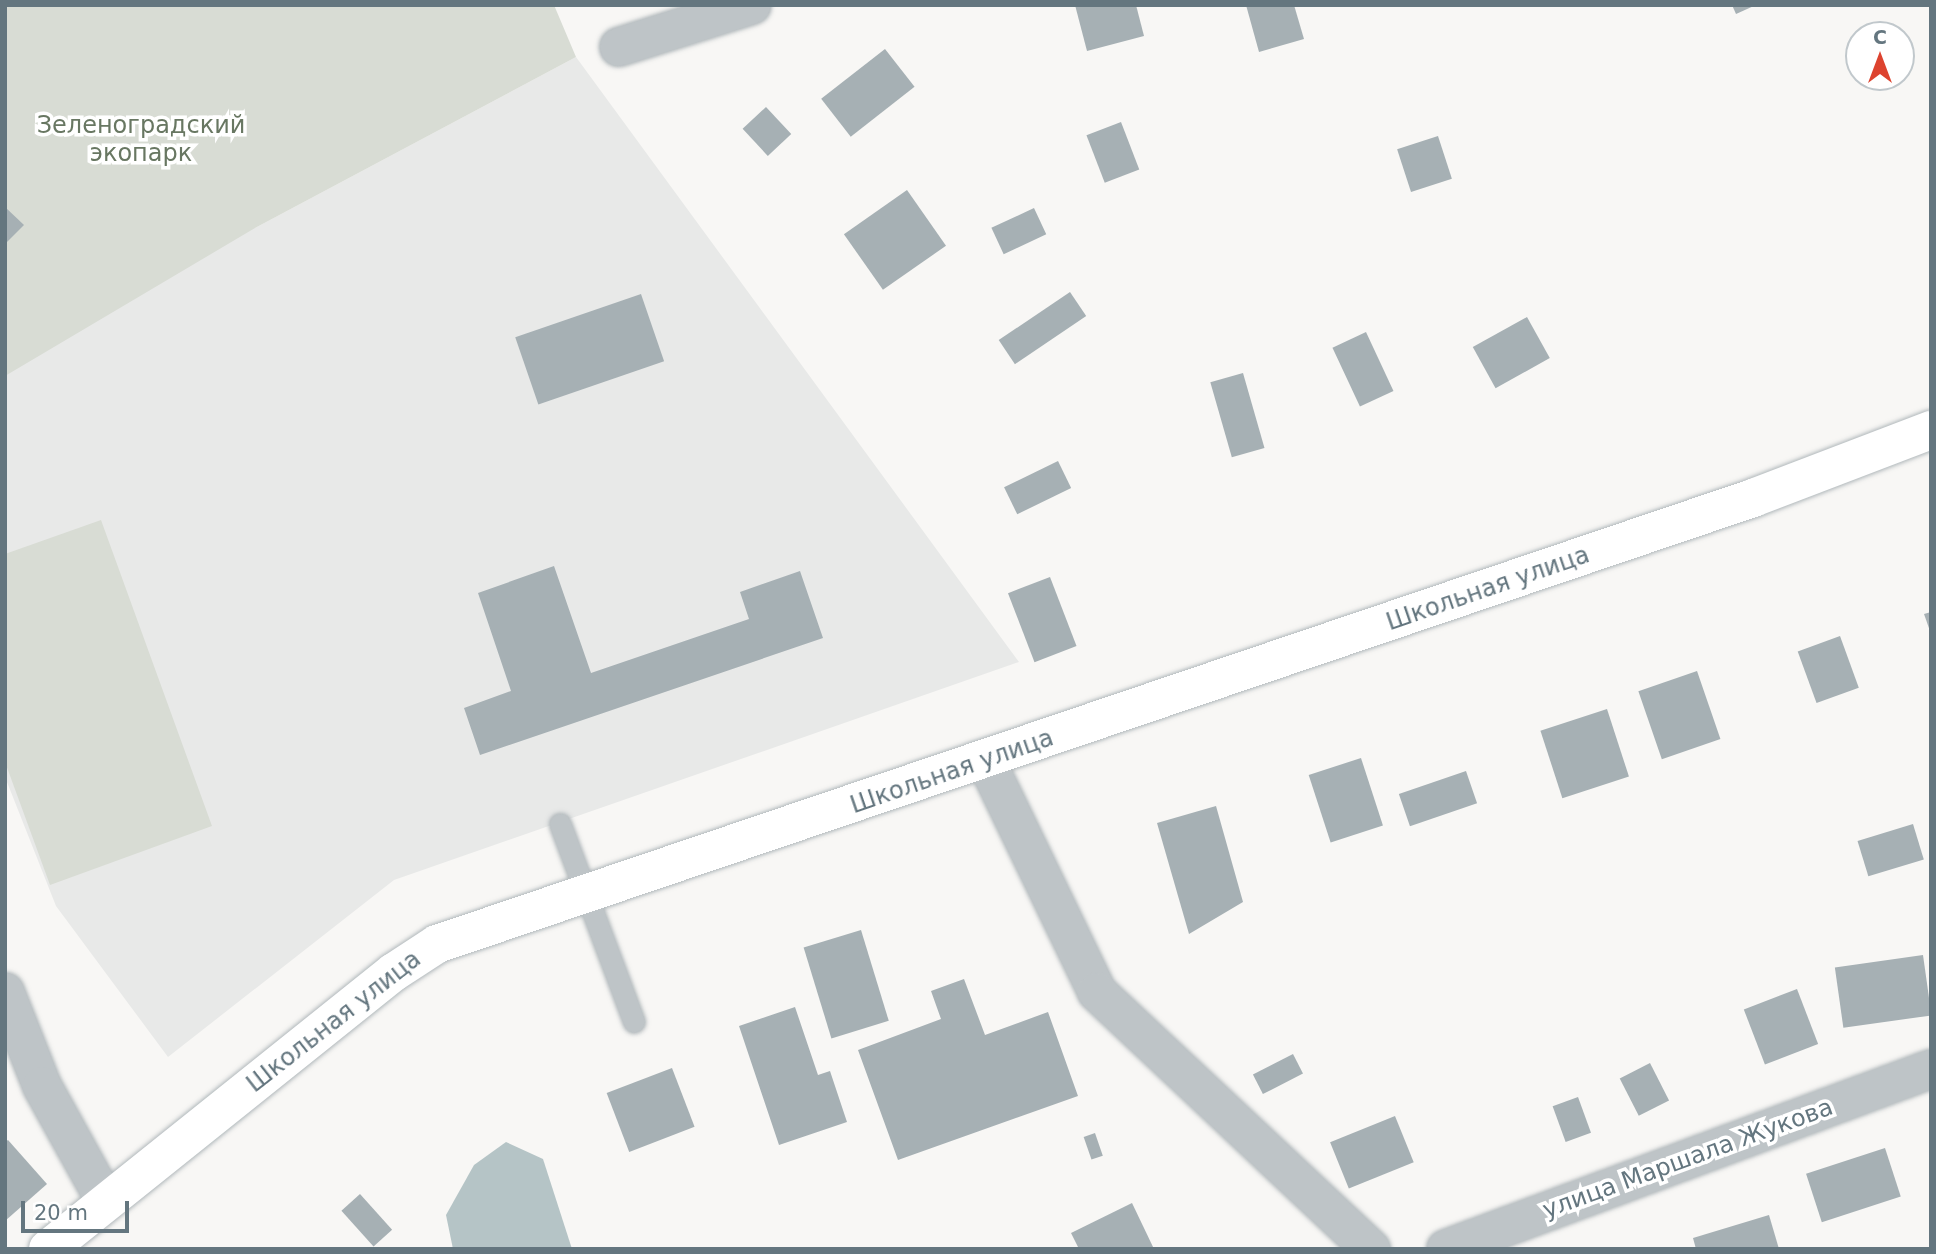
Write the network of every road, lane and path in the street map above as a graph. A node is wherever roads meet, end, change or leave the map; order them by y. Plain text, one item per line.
1 (752, 5) edge
2 (619, 47) dead end
3 (1931, 430) edge
4 (986, 761) junction
5 (560, 824) dead end
6 (586, 895) junction
7 (5, 992) edge
8 (634, 1022) dead end
9 (1931, 1069) edge
10 (106, 1202) junction
11 (48, 1249) edge
12 (1371, 1249) edge
13 (1446, 1249) edge

1 - 2 street
3 - 4 street, Школьная улица
4 - 6 street, Школьная улица
4 - 12 street
5 - 6 lane
6 - 8 lane
6 - 10 street, Школьная улица
7 - 10 street
9 - 13 street, улица Маршала Жукова
10 - 11 street, Школьная улица

